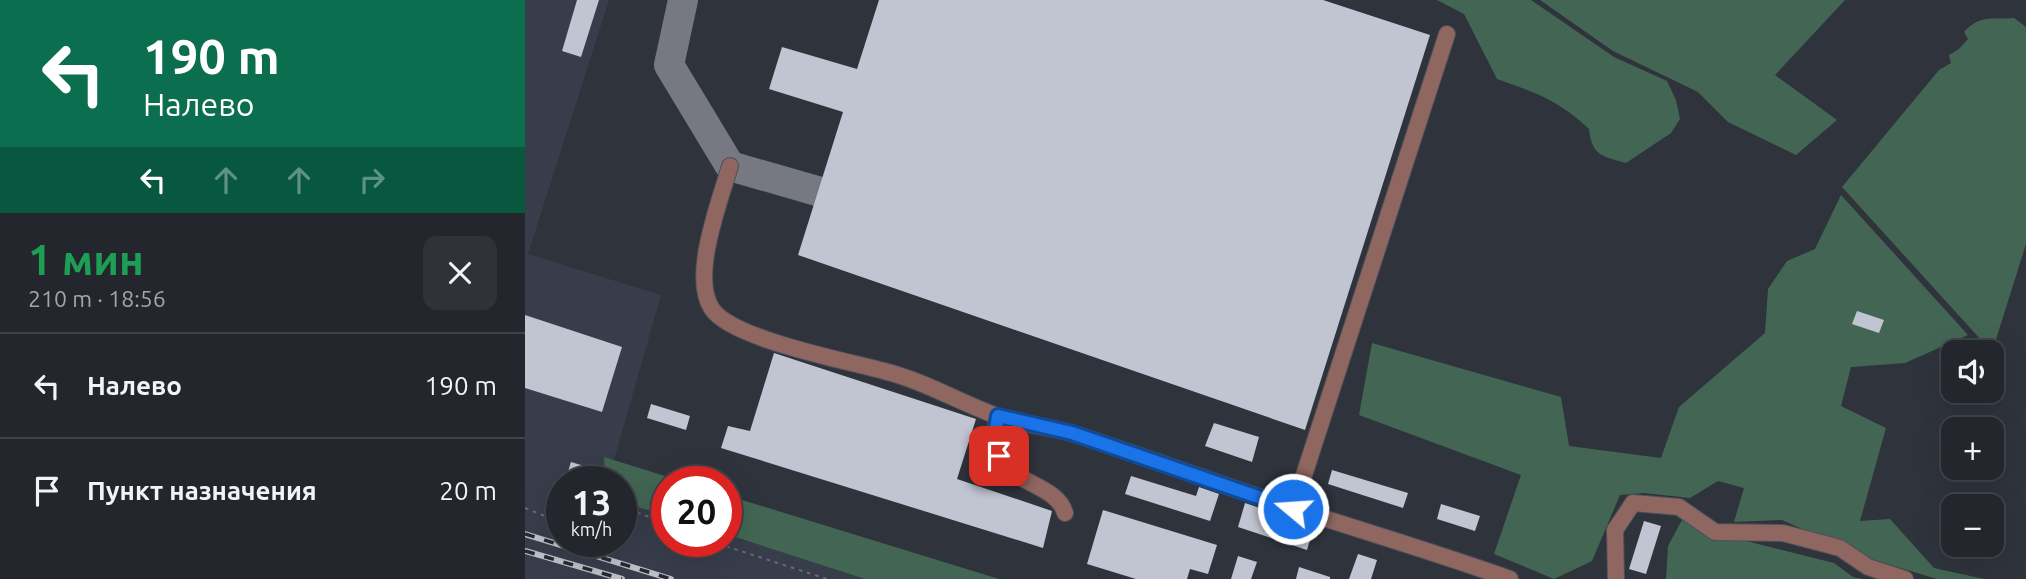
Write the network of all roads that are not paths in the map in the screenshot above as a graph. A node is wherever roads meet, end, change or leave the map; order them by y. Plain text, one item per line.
1 (1447, 34) dead end
2 (730, 166) dead end
3 (998, 416) junction
4 (1293, 509) junction
5 (1065, 513) dead end
6 (1510, 579) edge
7 (1616, 579) edge
8 (1905, 579) edge

1 - 4 lane
2 - 3 lane
3 - 4 lane
3 - 5 lane
4 - 6 lane
7 - 8 lane

